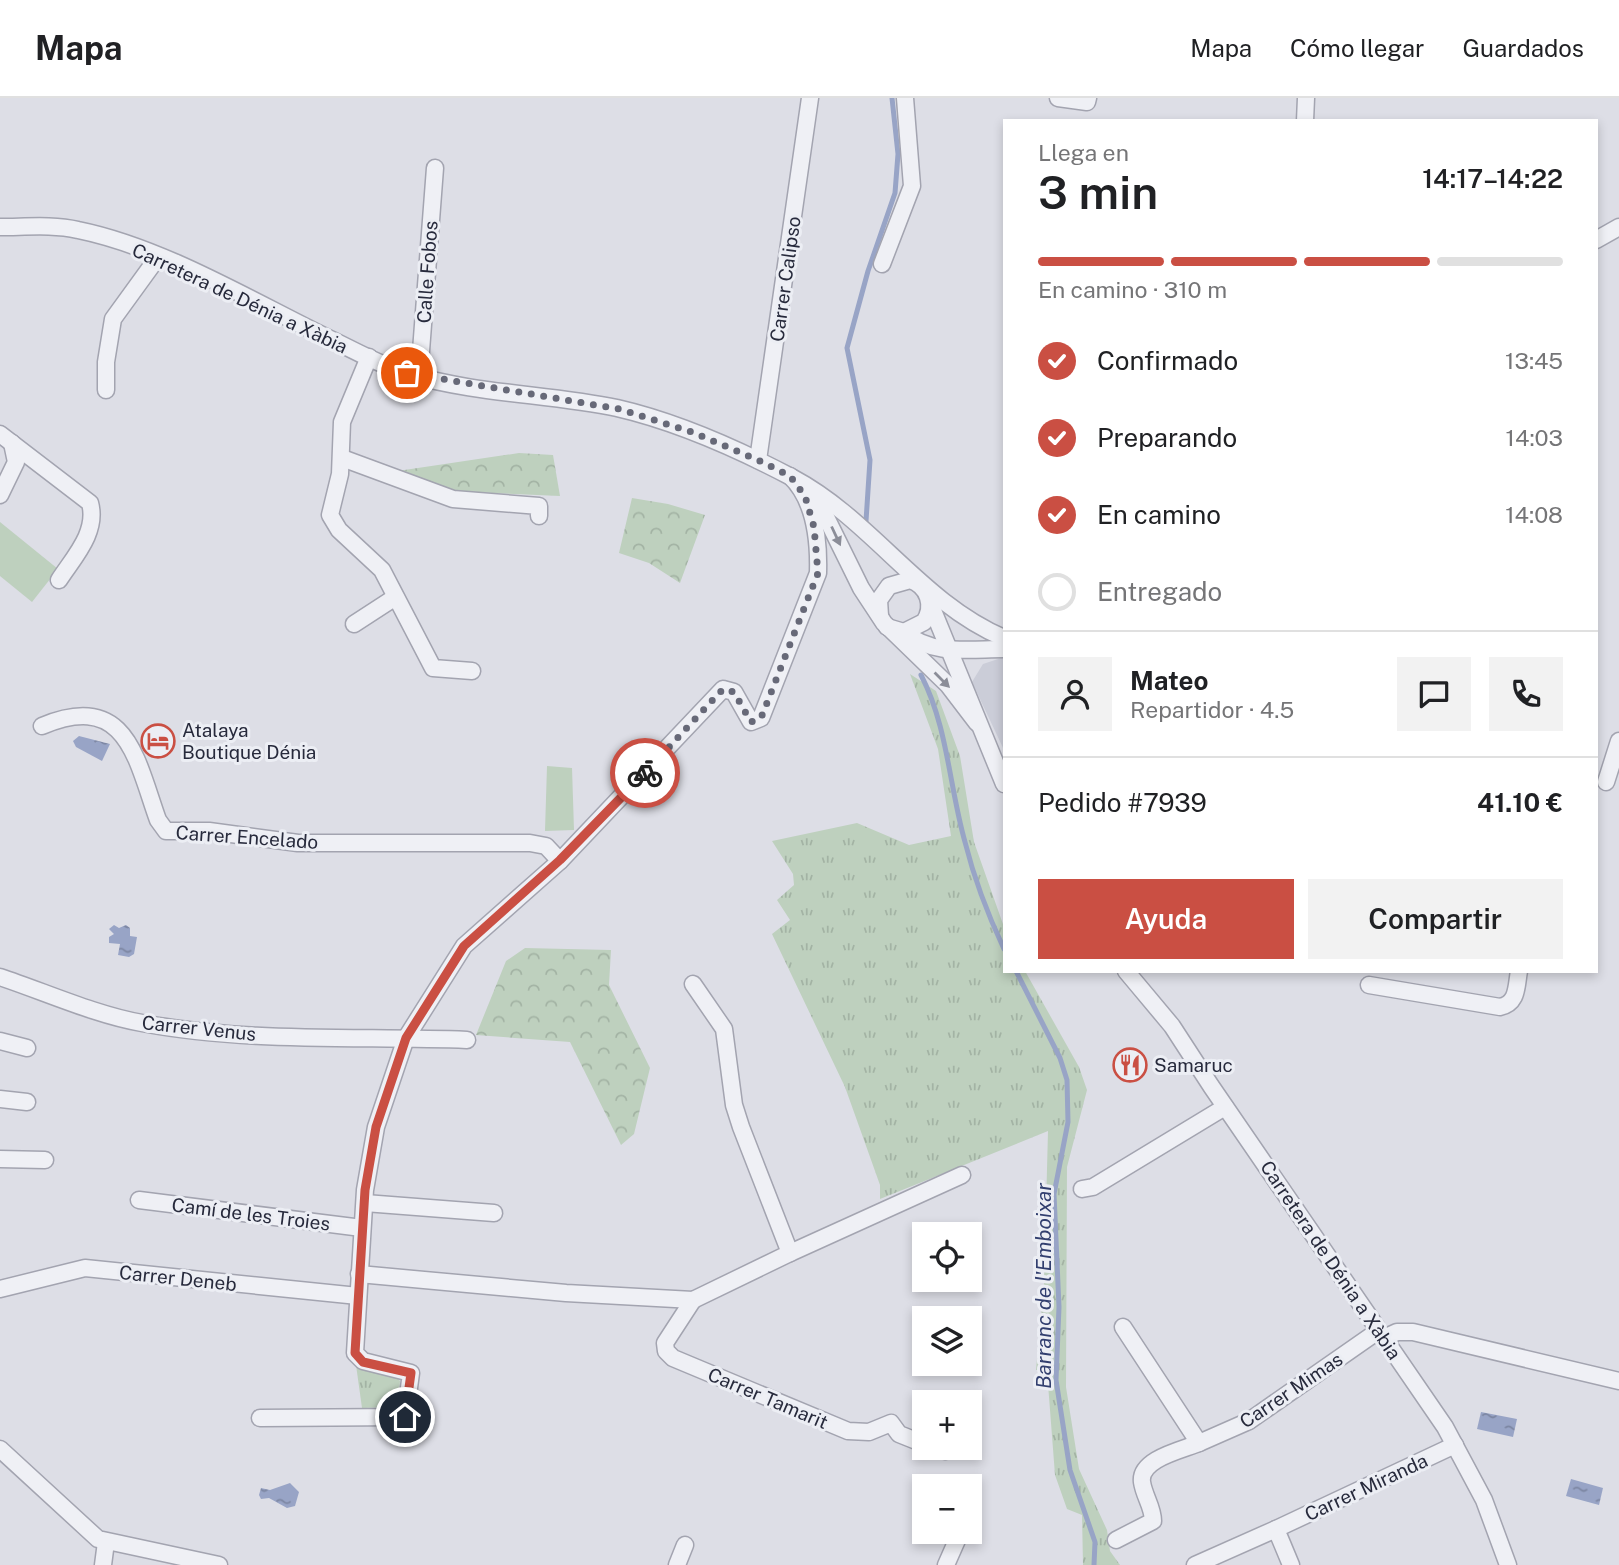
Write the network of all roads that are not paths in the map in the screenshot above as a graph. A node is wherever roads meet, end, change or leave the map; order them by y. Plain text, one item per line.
1 (810, 98) edge
2 (905, 98) edge
3 (1059, 98) edge
4 (1306, 98) edge
5 (1087, 100) edge
6 (1305, 119) edge
7 (435, 168) dead end
8 (0, 227) edge
9 (1619, 227) edge
10 (1598, 239) edge
11 (158, 257) junction
12 (882, 264) dead end
13 (369, 357) junction
14 (419, 377) junction
15 (106, 390) dead end
16 (6, 439) edge
17 (342, 458) junction
18 (758, 460) junction
19 (794, 478) junction
20 (0, 495) edge
21 (539, 516) dead end
22 (59, 580) dead end
23 (918, 583) junction
24 (394, 598) junction
25 (930, 603) junction
26 (883, 621) junction
27 (354, 624) dead end
28 (1003, 637) edge
29 (903, 638) junction
30 (951, 649) junction
31 (1003, 649) edge
32 (472, 671) dead end
33 (977, 723) junction
34 (41, 726) dead end
35 (1619, 741) edge
36 (1003, 782) edge
37 (1607, 783) edge
38 (560, 860) junction
39 (1128, 973) edge
40 (1519, 973) edge
41 (0, 977) edge
42 (693, 985) dead end
43 (1369, 985) dead end
44 (406, 1038) junction
45 (467, 1040) dead end
46 (0, 1041) edge
47 (27, 1048) dead end
48 (0, 1099) edge
49 (27, 1102) dead end
50 (1225, 1107) junction
51 (0, 1159) edge
52 (45, 1160) dead end
53 (962, 1175) dead end
54 (1082, 1189) dead end
55 (139, 1200) dead end
56 (365, 1203) junction
57 (494, 1213) dead end
58 (362, 1228) junction
59 (790, 1252) junction
60 (359, 1274) junction
61 (0, 1289) edge
62 (358, 1296) junction
63 (693, 1300) junction
64 (1123, 1327) dead end
65 (1381, 1334) junction
66 (1619, 1381) edge
67 (260, 1418) dead end
68 (912, 1439) edge
69 (1199, 1443) junction
70 (1455, 1445) junction
71 (0, 1450) edge
72 (1276, 1529) junction
73 (1116, 1540) dead end
74 (106, 1542) junction
75 (955, 1544) edge
76 (685, 1545) dead end
77 (191, 1563) edge
78 (103, 1565) edge
79 (219, 1565) edge
80 (677, 1565) edge
81 (946, 1565) edge
82 (1195, 1565) edge
83 (1291, 1565) edge
84 (1508, 1565) edge

1 - 18 street, Carrer Calipso
2 - 12 street
3 - 5 street
4 - 6 street
7 - 14 street, Calle Fobos
8 - 11 street, Carretera de Dénia a Xàbia
9 - 10 street
11 - 13 street, Carretera de Dénia a Xàbia
11 - 15 street
13 - 14 street, Carretera de Dénia a Xàbia
13 - 17 street
14 - 18 street, Carretera de Dénia a Xàbia
16 - 20 street
16 - 22 street
17 - 21 street
17 - 24 street
18 - 19 street, Carretera de Dénia a Xàbia
19 - 23 street, Carretera de Dénia a Xàbia
19 -> 26 street, Carretera de Dénia a Xàbia
19 - 38 street
23 - 25 street
23 - 26 street
23 - 28 street
24 - 27 street
24 - 32 street
25 - 29 street
25 - 30 street
26 - 29 street
29 - 30 street
29 -> 33 street
30 - 31 street
30 - 33 street
33 - 36 street
34 - 38 street, Carrer Encelado
35 - 37 street
38 - 44 street
39 - 50 street, Carretera de Dénia a Xàbia
40 - 43 street
41 - 44 street, Carrer Venus
42 - 59 street
44 - 45 street, Carrer Venus
44 - 56 street
46 - 47 street
48 - 49 street
50 - 54 street
50 - 65 street, Carretera de Dénia a Xàbia
51 - 52 street
53 - 59 street
55 - 58 street, Camí de les Troies
56 - 57 street
56 - 58 street
58 - 60 street
59 - 63 street
60 - 62 street
60 - 63 street
61 - 62 street, Carrer Deneb
62 - 67 street
63 - 68 street, Carrer Tamarit
64 - 69 street
65 - 66 street
65 - 69 street, Carrer Mimas
65 - 70 street, Carretera de Dénia a Xàbia
69 - 73 street, Carrer Mimas
70 - 72 street, Carrer Miranda
70 - 84 street, Carretera de Dénia a Xàbia
71 - 74 street
72 - 82 street, Carrer Miranda
72 - 83 street
74 - 77 street
74 - 78 street
75 - 81 street
76 - 80 street
77 - 79 street

